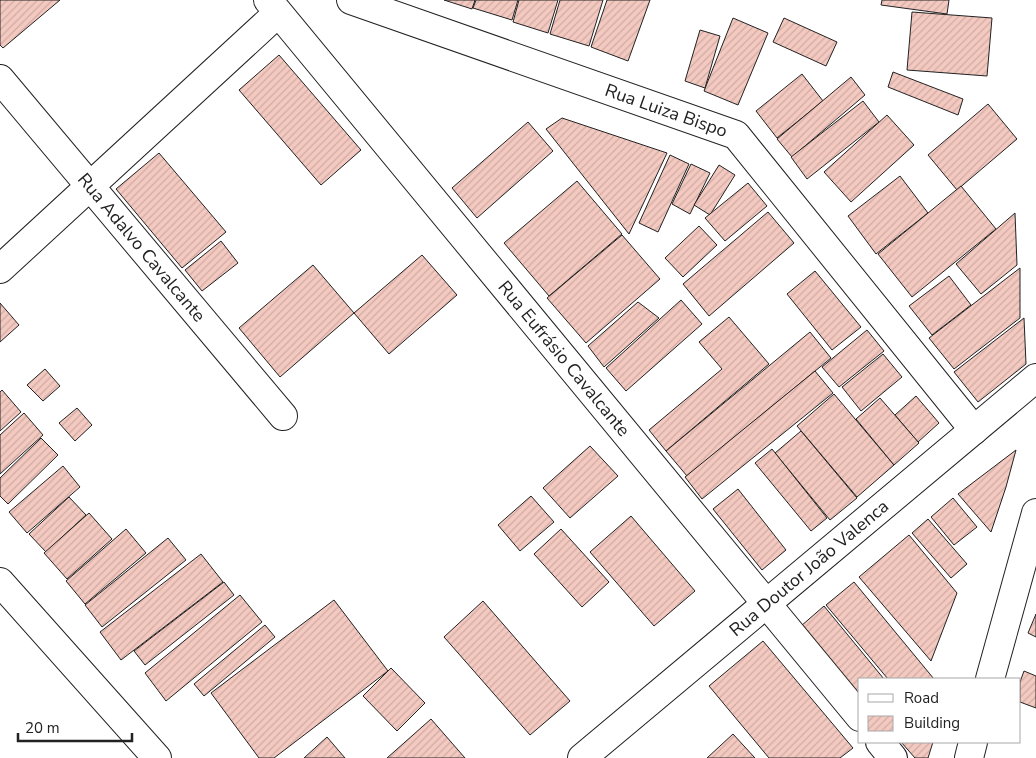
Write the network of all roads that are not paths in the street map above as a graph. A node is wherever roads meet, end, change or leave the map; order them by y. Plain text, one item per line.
1 (351, 0) edge
2 (273, 6) edge
3 (0, 79) edge
4 (90, 186) junction
5 (0, 269) edge
6 (1036, 378) edge
7 (283, 416) dead end
8 (974, 430) junction
9 (1036, 513) edge
10 (0, 582) edge
11 (767, 604) junction
12 (990, 678) edge
13 (858, 715) edge
14 (881, 743) edge
15 (973, 743) edge
16 (157, 758) edge
17 (582, 758) edge
18 (893, 758) edge
19 (968, 758) edge

1 - 8 street, Rua Luiza Bispo
2 - 4 street
2 - 11 street, Rua Eufrásio Cavalcante
3 - 4 street, Rua Adalvo Cavalcante
4 - 5 street
4 - 7 street, Rua Adalvo Cavalcante
6 - 8 street, Rua Doutor João Valenca
8 - 11 street, Rua Doutor João Valenca
9 - 12 street
10 - 16 street
11 - 13 street, Rua Eufrásio Cavalcante
11 - 17 street, Rua Doutor João Valenca
14 - 18 street
15 - 19 street

